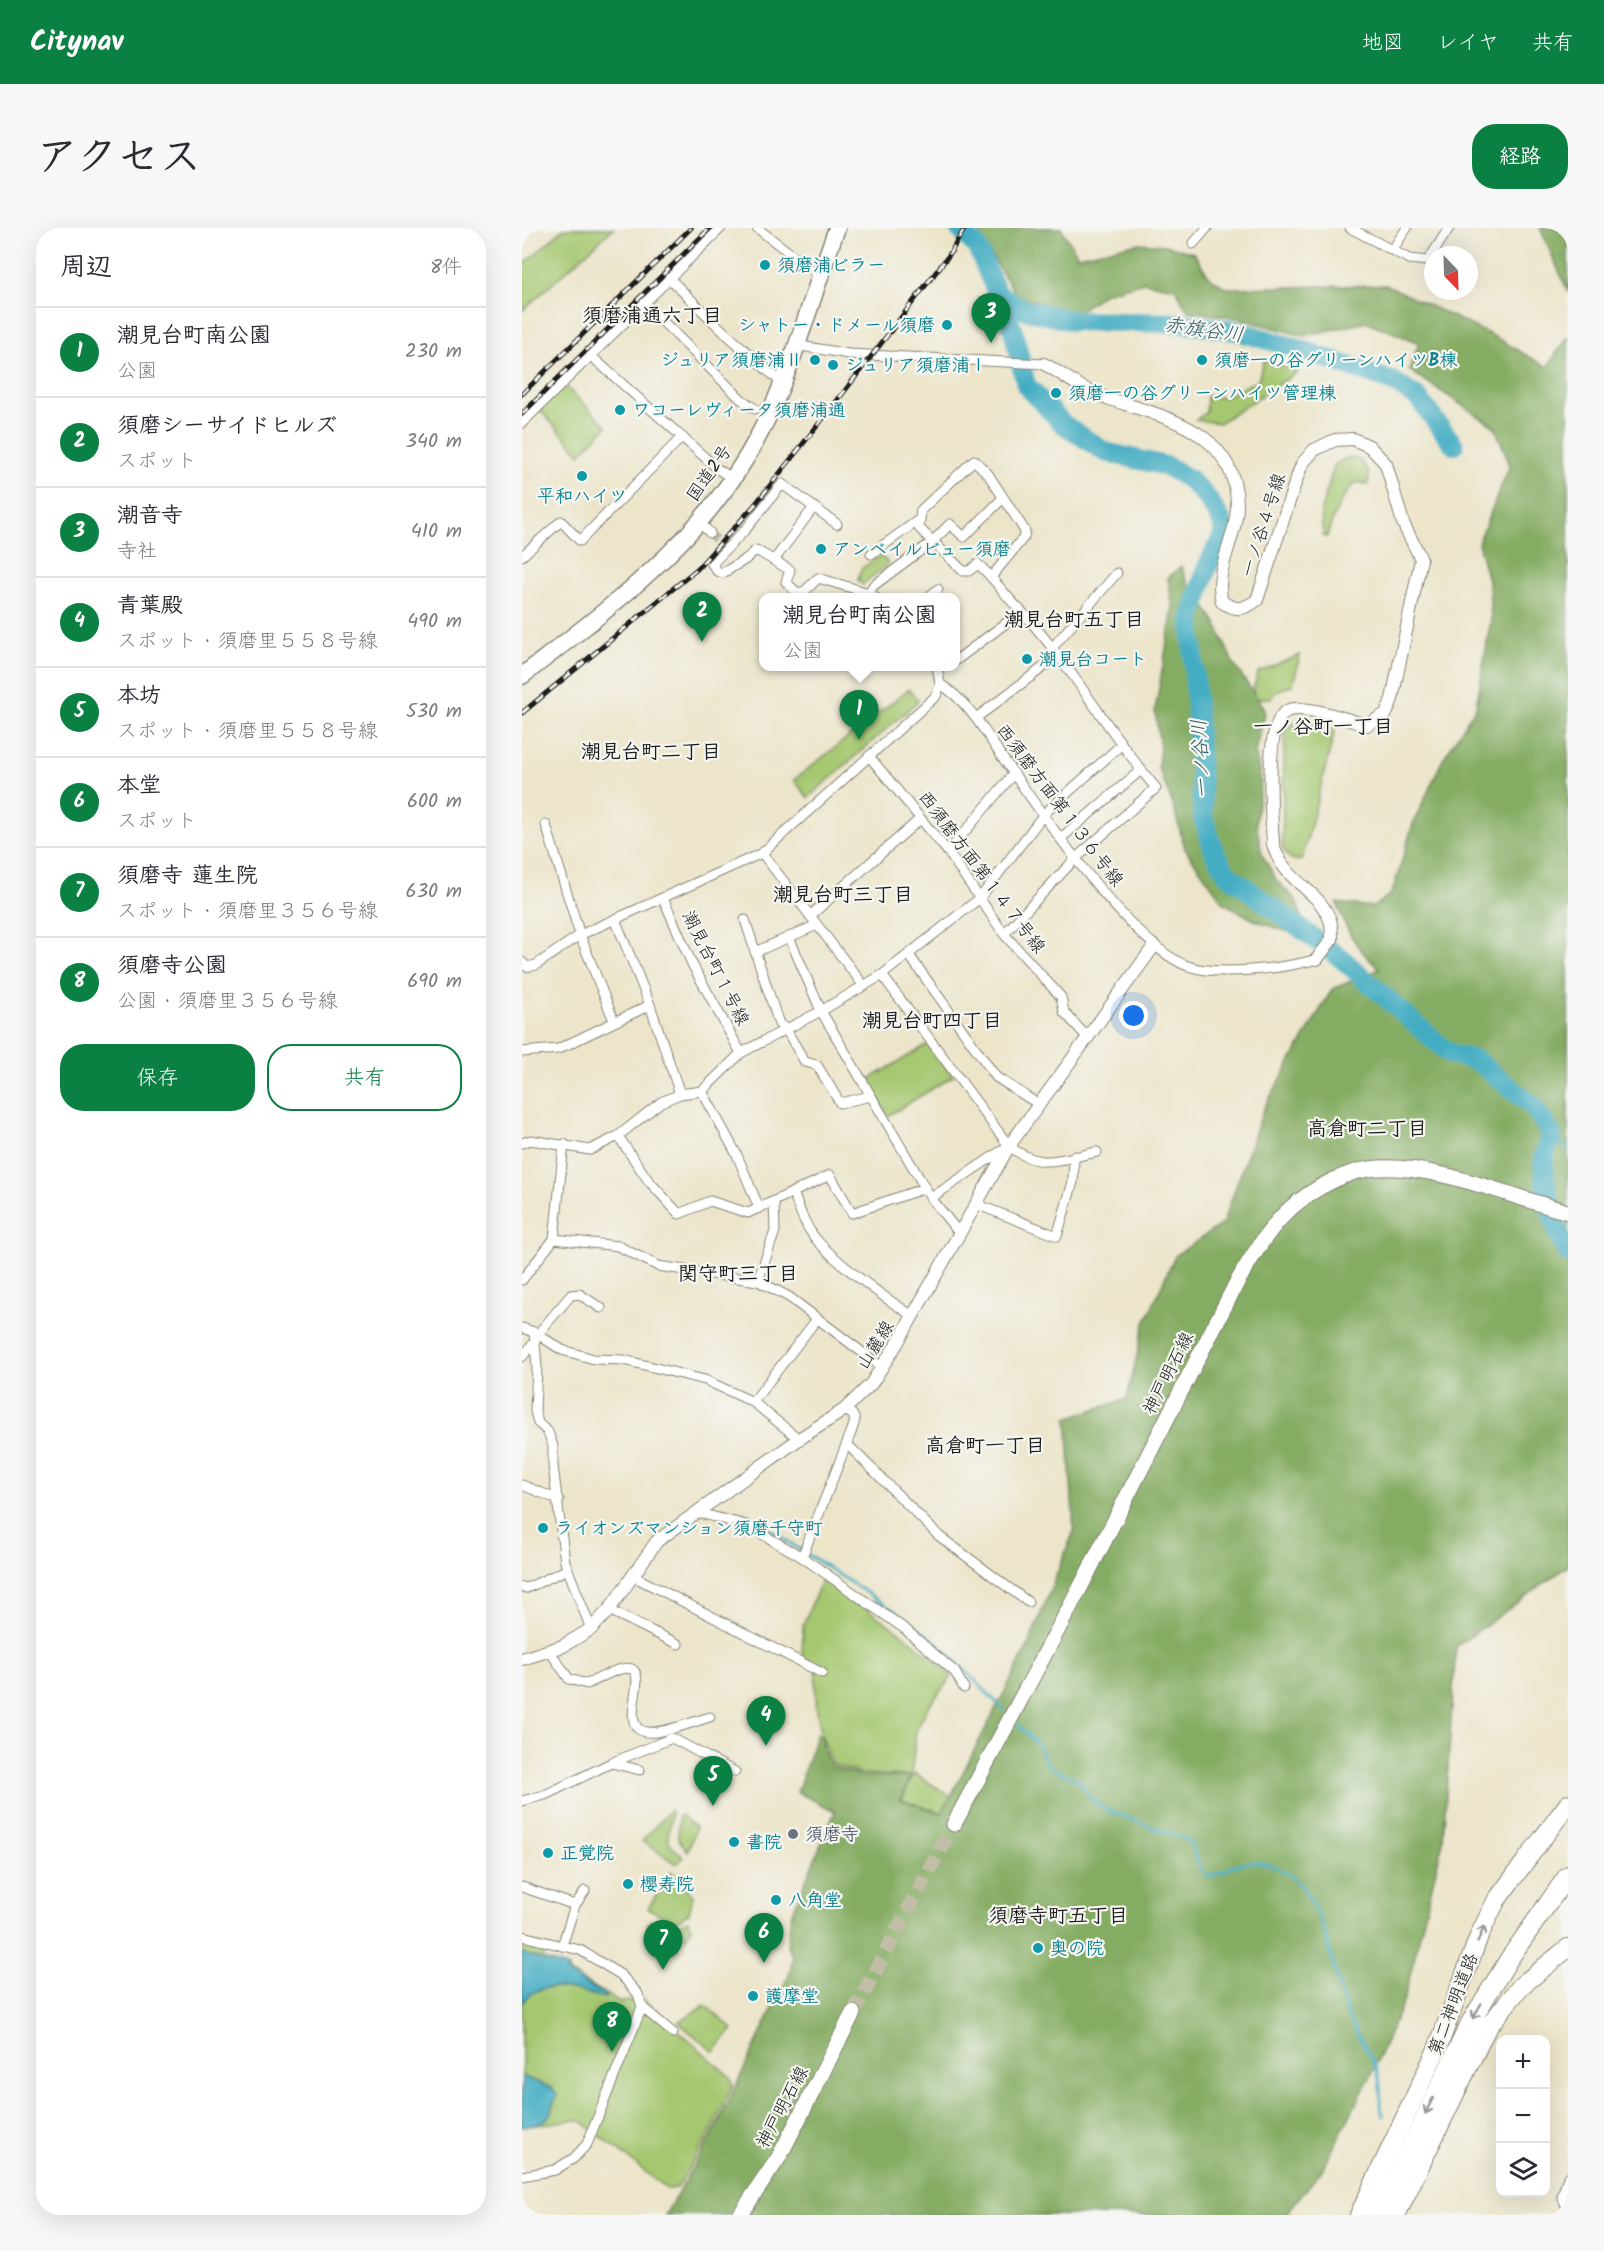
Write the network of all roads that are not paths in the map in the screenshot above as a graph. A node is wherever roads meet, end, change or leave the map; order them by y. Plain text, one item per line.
1 (721, 228) edge
2 (757, 228) edge
3 (837, 228) edge
4 (1207, 228) edge
5 (1350, 228) edge
6 (1407, 228) edge
7 (1449, 228) edge
8 (1193, 244) dead end
9 (1392, 250) junction
10 (819, 276) junction
11 (669, 278) junction
12 (643, 302) junction
13 (795, 345) junction
14 (590, 355) junction
15 (1044, 364) joint
16 (782, 383) junction
17 (755, 409) dead end
18 (522, 423) edge
19 (682, 437) junction
20 (732, 478) junction
21 (1002, 499) junction
22 (814, 507) junction
23 (920, 519) junction
24 (837, 524) dead end
25 (932, 542) junction
26 (871, 555) dead end
27 (522, 556) edge
28 (774, 560) junction
29 (1118, 573) dead end
30 (992, 576) junction
31 (938, 589) dead end
32 (867, 593) edge
33 (873, 593) edge
34 (932, 593) edge
35 (1021, 612) junction
36 (1055, 652) junction
37 (960, 657) edge
38 (938, 671) edge
39 (522, 676) edge
40 (940, 684) junction
41 (976, 718) junction
42 (1121, 746) junction
43 (869, 756) junction
44 (1140, 770) junction
45 (1014, 773) junction
46 (1044, 814) junction
47 (920, 819) junction
48 (546, 825) dead end
49 (1061, 837) junction
50 (948, 852) junction
51 (762, 853) junction
52 (1076, 858) junction
53 (663, 898) junction
54 (980, 898) junction
55 (810, 916) junction
56 (615, 919) junction
57 (745, 920) dead end
58 (817, 925) junction
59 (1004, 934) junction
60 (580, 935) junction
61 (789, 937) junction
62 (1155, 946) junction
63 (755, 952) junction
64 (909, 955) junction
65 (1317, 959) joint
66 (522, 962) edge
67 (882, 975) junction
68 (864, 986) junction
69 (650, 1005) junction
70 (822, 1011) junction
71 (614, 1021) junction
72 (785, 1028) junction
73 (1087, 1037) junction
74 (522, 1052) edge
75 (741, 1053) junction
76 (702, 1091) junction
77 (680, 1094) junction
78 (871, 1096) junction
79 (1038, 1104) junction
80 (618, 1136) junction
81 (522, 1143) edge
82 (564, 1144) junction
83 (1009, 1146) junction
84 (1097, 1152) dead end
85 (1074, 1156) junction
86 (925, 1188) junction
87 (793, 1192) junction
88 (930, 1198) junction
89 (774, 1201) junction
90 (976, 1204) junction
91 (759, 1208) junction
92 (1568, 1212) edge
93 (958, 1233) junction
94 (554, 1239) junction
95 (522, 1280) edge
96 (758, 1281) junction
97 (601, 1308) dead end
98 (913, 1316) junction
99 (817, 1320) junction
100 (522, 1328) edge
101 (535, 1337) junction
102 (522, 1357) edge
103 (883, 1368) junction
104 (753, 1402) junction
105 (844, 1410) junction
106 (799, 1439) junction
107 (847, 1444) junction
108 (522, 1485) edge
109 (559, 1500) junction
110 (695, 1512) junction
111 (802, 1556) junction
112 (568, 1569) junction
113 (633, 1576) junction
114 (522, 1587) edge
115 (1028, 1602) dead end
116 (609, 1610) junction
117 (591, 1629) junction
118 (678, 1644) dead end
119 (549, 1650) junction
120 (522, 1659) edge
121 (822, 1672) dead end
122 (964, 1688) dead end
123 (710, 1717) dead end
124 (611, 1762) junction
125 (639, 1770) dead end
126 (735, 1772) dead end
127 (522, 1801) edge
128 (1568, 1804) edge
129 (954, 1824) tunnel mouth
130 (1568, 1875) edge
131 (522, 1887) edge
132 (585, 1891) dead end
133 (575, 1905) junction
134 (522, 1936) edge
135 (562, 1946) junction
136 (1568, 1948) edge
137 (642, 2007) junction
138 (853, 2013) tunnel mouth
139 (673, 2033) dead end
140 (1454, 2054) junction
141 (1382, 2163) junction
142 (1406, 2174) junction
143 (522, 2176) edge
144 (1568, 2177) edge
145 (1568, 2210) edge
146 (740, 2215) edge
147 (1350, 2215) edge
148 (1359, 2215) edge
149 (1378, 2215) edge
150 (1396, 2215) edge

1 - 11 street
2 - 10 street
3 - 10 highway, 国道2号
4 - 8 street
5 - 9 street
6 - 9 street
7 - 9 street
10 - 13 highway, 国道2号
11 - 12 street
11 - 16 street
12 - 14 street
12 - 17 street
13 - 15 street
13 - 16 highway, 国道2号
14 - 18 street
14 - 19 street
15 - 65 street, 一ノ谷４号線
16 - 20 highway, 国道2号
19 - 20 street
19 - 27 street
20 - 39 highway, 国道2号
21 - 23 street
21 - 25 street
21 - 30 street
22 - 24 street
22 - 28 street
22 - 28 street
23 - 25 street
23 - 26 street
25 - 30 street
25 - 33 street
28 - 32 street
29 - 36 street
30 - 35 street
31 - 34 street
35 - 36 street
35 - 37 street
36 - 41 street
36 - 42 street
38 - 40 street
40 - 41 street, 西須磨方面第１３６号線
40 - 43 street
41 - 45 street, 西須磨方面第１３６号線
42 - 44 street
42 - 46 street
43 - 47 street, 西須磨方面第１４７号線
43 - 51 street
44 - 49 street
44 - 52 street
45 - 46 street, 西須磨方面第１３６号線
45 - 50 street
46 - 49 street, 西須磨方面第１３６号線
46 - 54 street
47 - 50 street, 西須磨方面第１４７号線
47 - 55 street
48 - 60 street
49 - 52 street, 西須磨方面第１３６号線
50 - 54 street, 西須磨方面第１４７号線
51 - 53 street
51 - 55 street
52 - 59 street
52 - 62 street, 西須磨方面第１３６号線
53 - 56 street
53 - 75 street, 潮見台町１号線
54 - 59 street, 西須磨方面第１４７号線
54 - 64 street
55 - 58 street
56 - 60 street
56 - 69 street
57 - 63 street
58 - 61 street
58 - 68 street
59 - 73 street, 西須磨方面第１４７号線
60 - 66 street
60 - 71 street
61 - 63 street
61 - 70 street
62 - 65 street, 西須磨方面第１３６号線
62 - 73 street, 山麓線
63 - 72 street
64 - 67 street
64 - 79 street
67 - 68 street
67 - 83 street
68 - 70 street
69 - 71 street
69 - 77 street
70 - 72 street
70 - 78 street
71 - 74 street
72 - 75 street
72 - 78 street
73 - 79 street, 山麓線
75 - 76 street
76 - 77 street
76 - 91 street
77 - 80 street
78 - 86 street
79 - 83 street, 山麓線
80 - 82 street
80 - 91 street
81 - 82 street
82 - 94 street
83 - 85 street
83 - 88 street
83 - 90 street, 山麓線
84 - 85 street
85 - 90 street
86 - 87 street
86 - 88 street
87 - 89 street
87 - 98 street
88 - 93 street
89 - 91 street
89 - 96 street
90 - 93 street, 山麓線
92 - 129 main road, 神戸明石線
93 - 98 street, 山麓線
94 - 95 street
94 - 96 street
96 - 99 street
97 - 101 street
98 - 103 street, 山麓線
99 - 103 street
99 - 104 street
100 - 101 street
101 - 102 street
101 - 104 street
101 - 109 street
103 - 105 street, 山麓線
104 - 106 street
105 - 106 street, 山麓線
105 - 107 street
106 - 110 street, 山麓線
107 - 111 street
107 - 115 street
108 - 109 street
109 - 112 street
110 - 111 street
110 - 113 street, 山麓線
111 - 122 street
112 - 114 street
112 - 117 street
113 - 116 street, 山麓線
113 - 121 street
116 - 117 street, 山麓線
116 - 118 street
117 - 119 street, 山麓線
119 - 120 street, 山麓線
119 - 123 street
124 - 125 street
124 - 126 street
124 - 127 street
140 -> 128 highway, 第二神明道路
130 -> 140 highway, 第二神明道路
131 - 133 street
132 - 133 street
133 - 135 street
134 - 135 street
135 - 137 street
136 - 140 highway
137 - 139 street
137 - 143 street
138 - 146 main road, 神戸明石線
140 - 141 highway, 第二神明道路
140 -> 142 highway, 第二神明道路
141 - 147 highway
141 - 148 highway, 第二神明道路
142 - 149 highway, 第二神明道路
142 - 150 highway
144 - 145 street

